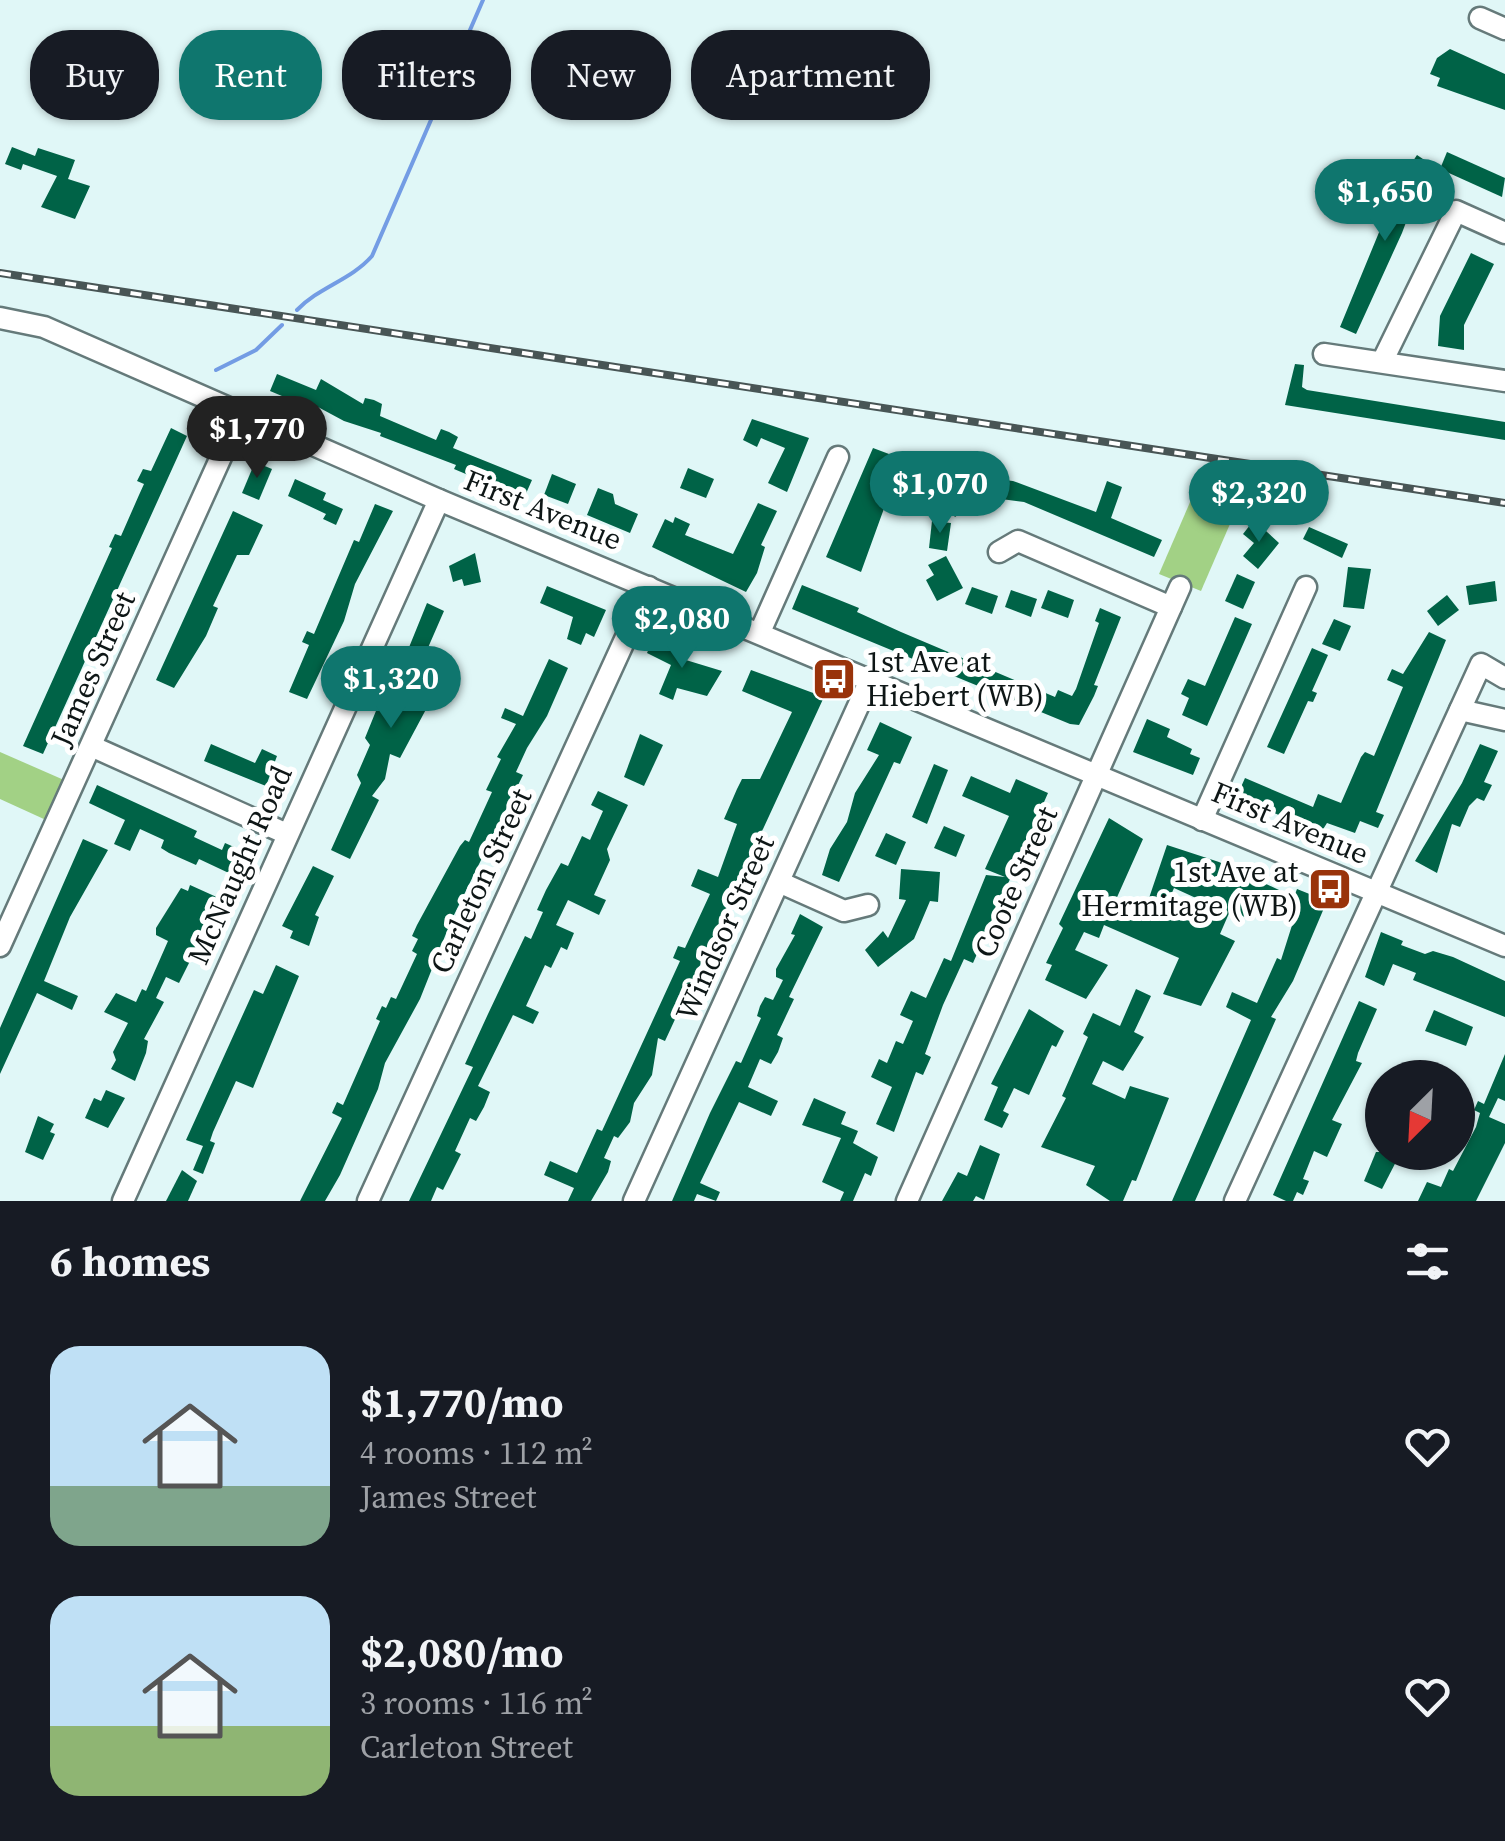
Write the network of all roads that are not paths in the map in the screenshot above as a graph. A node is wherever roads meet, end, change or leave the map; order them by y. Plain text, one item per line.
1 (1480, 18) dead end
2 (1505, 29) edge
3 (1505, 233) edge
4 (0, 318) edge
5 (1324, 354) dead end
6 (1383, 360) junction
7 (1505, 382) edge
8 (240, 415) junction
9 (838, 457) dead end
10 (439, 500) junction
11 (999, 552) dead end
12 (649, 587) junction
13 (1306, 587) dead end
14 (760, 632) junction
15 (1505, 678) edge
16 (870, 680) junction
17 (1460, 710) junction
18 (1505, 720) edge
19 (91, 746) junction
20 (1096, 774) junction
21 (1202, 820) junction
22 (287, 834) junction
23 (778, 882) junction
24 (1375, 891) junction
25 (868, 905) dead end
26 (0, 946) edge
27 (1505, 946) edge
28 (123, 1201) edge
29 (368, 1201) edge
30 (634, 1201) edge
31 (908, 1201) edge
32 (1234, 1201) edge

1 - 2 street
3 - 6 street
4 - 8 street, First Avenue
5 - 6 street
6 - 7 street
8 - 10 street, First Avenue
8 - 19 street, James Street
9 - 14 street
10 - 12 street, First Avenue
10 - 22 street, McNaught Road
11 - 20 street, Coote Street
12 - 14 street, First Avenue
12 - 29 street, Carleton Street
13 - 21 street
14 - 16 street, First Avenue
15 - 17 street
16 - 20 street, First Avenue
16 - 23 street, Windsor Street
17 - 18 street
17 - 24 street
19 - 22 street
19 - 26 street, James Street
20 - 21 street, First Avenue
20 - 31 street, Coote Street
21 - 24 street, First Avenue
22 - 28 street, McNaught Road
23 - 25 street
23 - 30 street, Windsor Street
24 - 27 street, First Avenue
24 - 32 street

